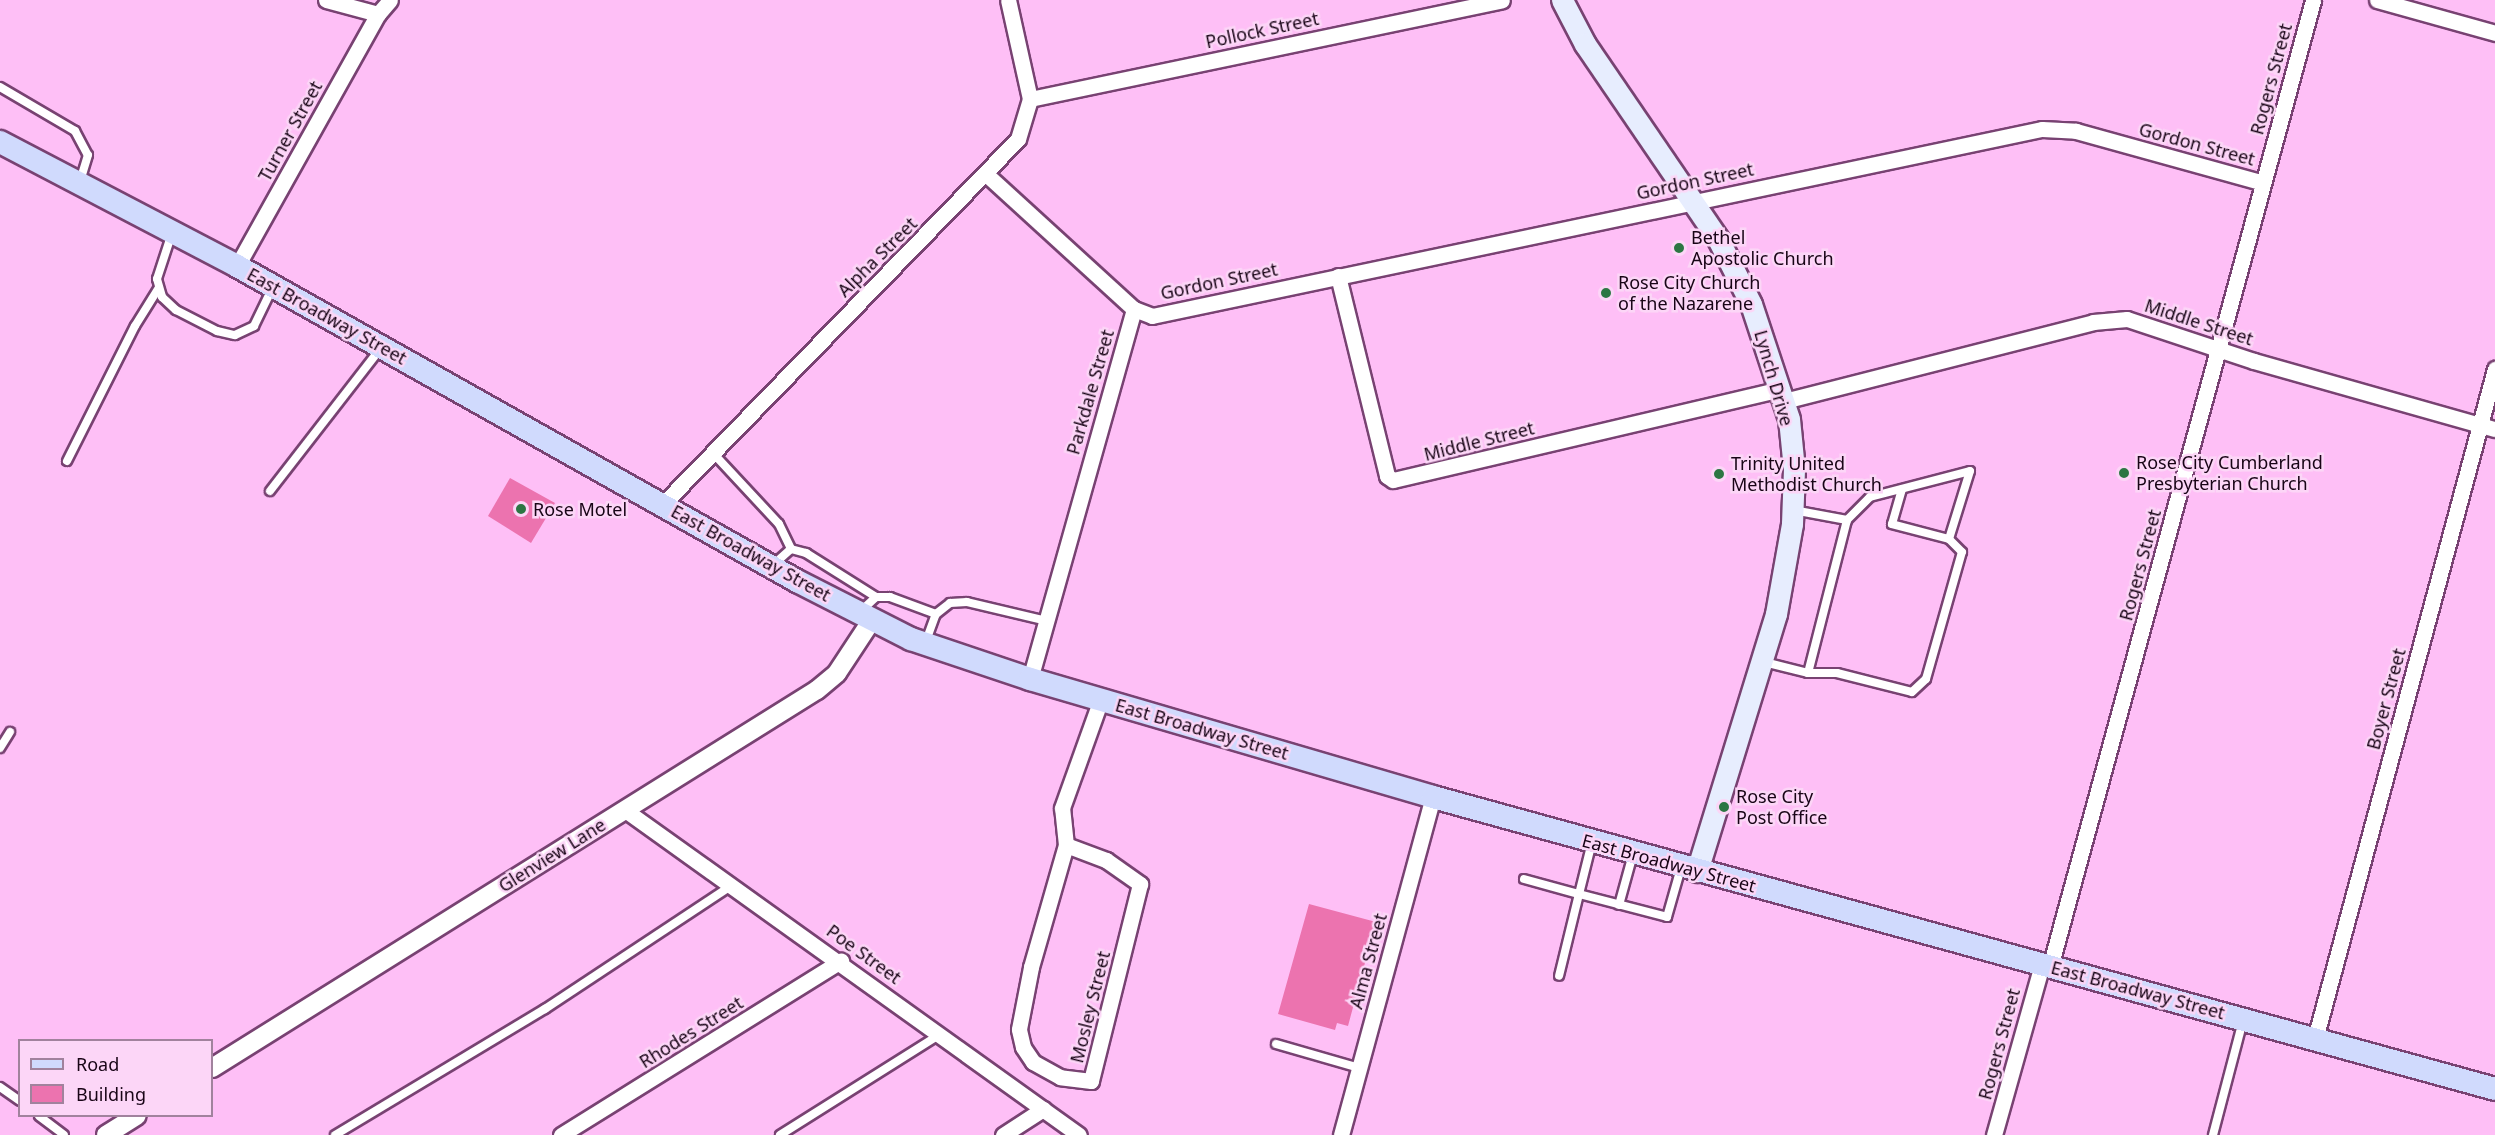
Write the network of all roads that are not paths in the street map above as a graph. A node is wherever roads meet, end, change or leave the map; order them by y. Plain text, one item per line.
1 (326, 0) edge
2 (1008, 0) edge
3 (1502, 0) edge
4 (1562, 0) edge
5 (2313, 0) edge
6 (2377, 0) edge
7 (384, 5) edge
8 (2495, 33) edge
9 (0, 87) edge
10 (1030, 99) junction
11 (0, 142) edge
12 (986, 174) junction
13 (2263, 183) junction
14 (80, 184) junction
15 (1694, 201) junction
16 (172, 232) junction
17 (237, 266) junction
18 (1338, 276) junction
19 (273, 285) junction
20 (158, 290) junction
21 (1134, 309) junction
22 (382, 346) junction
23 (2218, 350) junction
24 (2495, 369) edge
25 (1782, 395) junction
26 (2488, 427) edge
27 (712, 452) junction
28 (67, 460) dead end
29 (1902, 489) junction
30 (270, 491) dead end
31 (663, 504) junction
32 (1793, 510) junction
33 (1847, 520) junction
34 (1949, 538) junction
35 (790, 549) junction
36 (772, 566) junction
37 (876, 597) junction
38 (936, 614) junction
39 (866, 616) junction
40 (1047, 621) junction
41 (925, 644) junction
42 (1763, 661) junction
43 (1808, 673) junction
44 (1030, 678) junction
45 (1101, 699) junction
46 (10, 732) dead end
47 (0, 748) edge
48 (1433, 797) junction
49 (624, 810) junction
50 (1592, 842) junction
51 (1066, 845) junction
52 (1634, 853) junction
53 (1689, 869) junction
54 (1524, 879) dead end
55 (733, 884) junction
56 (1579, 894) junction
57 (1619, 905) junction
58 (841, 961) junction
59 (2046, 965) junction
60 (1559, 976) dead end
61 (2243, 1019) junction
62 (940, 1034) junction
63 (2314, 1039) junction
64 (1276, 1044) dead end
65 (213, 1067) edge
66 (1359, 1068) junction
67 (0, 1087) edge
68 (2495, 1089) edge
69 (18, 1100) edge
70 (1043, 1109) junction
71 (40, 1117) edge
72 (134, 1117) edge
73 (64, 1135) edge
74 (106, 1135) edge
75 (335, 1135) edge
76 (561, 1135) edge
77 (780, 1135) edge
78 (1003, 1135) edge
79 (1078, 1135) edge
80 (1341, 1135) edge
81 (1994, 1135) edge
82 (2213, 1135) edge

1 - 7 street
2 - 10 street, Alpha Street
3 - 10 street, Pollock Street
4 - 15 main road, Lynch Drive
5 - 13 street, Rogers Street
6 - 8 street
7 - 17 street, Turner Street
9 - 14 lane
10 - 12 street, Alpha Street
11 - 14 main road, East Broadway Street
12 - 21 street
12 - 27 street, Alpha Street
13 - 15 street, Gordon Street
13 - 23 street, Rogers Street
14 - 16 main road, East Broadway Street
15 - 18 street, Gordon Street
15 - 25 main road, Lynch Drive
16 - 17 main road, East Broadway Street
16 - 20 lane
17 - 19 main road, East Broadway Street
18 - 21 street, Gordon Street
18 - 25 street, Middle Street
19 - 20 lane
19 - 22 main road, East Broadway Street
20 - 28 lane
21 - 40 street, Parkdale Street
22 - 30 lane
22 - 31 main road, East Broadway Street
23 - 25 street, Middle Street
23 - 26 street, Middle Street
23 - 59 street, Rogers Street
24 - 26 street, Boyer Street
25 - 32 main road, Lynch Drive
26 - 63 street, Boyer Street
27 - 31 street, Alpha Street
27 - 35 lane
29 - 33 lane
29 - 34 lane
29 - 34 lane
31 - 36 main road, East Broadway Street
32 - 33 lane
32 - 42 main road, Lynch Drive
33 - 43 lane
34 - 43 lane
35 - 36 lane
35 - 37 lane
36 - 39 main road, East Broadway Street
37 - 38 lane
37 - 39 lane
38 - 40 lane
38 - 41 lane
39 - 41 main road, East Broadway Street
39 - 49 street, Glenview Lane
40 - 44 street, Parkdale Street
41 - 44 main road, East Broadway Street
42 - 43 lane
42 - 53 main road, Lynch Drive
44 - 45 main road, East Broadway Street
45 - 48 main road, East Broadway Street
45 - 51 street, Mosley Street
46 - 47 lane
48 - 50 main road, East Broadway Street
48 - 66 street, Alma Street
49 - 55 street, Poe Street
49 - 65 street, Glenview Lane
50 - 52 main road, East Broadway Street
50 - 56 lane
51 - 51 street, Mosley Street
52 - 53 main road, East Broadway Street
52 - 57 lane
53 - 57 lane
53 - 59 main road, East Broadway Street
54 - 56 lane
55 - 58 street, Poe Street
55 - 75 lane
56 - 57 lane
56 - 60 lane
58 - 62 street, Poe Street
58 - 76 street, Rhodes Street
59 - 61 main road, East Broadway Street
59 - 81 street, Rogers Street
61 - 63 main road, East Broadway Street
61 - 82 lane
62 - 70 street, Poe Street
62 - 77 lane
63 - 68 main road, East Broadway Street
64 - 66 lane
66 - 80 street, Alma Street
67 - 69 lane
70 - 78 street
70 - 79 street, Poe Street
71 - 73 lane
72 - 74 street

